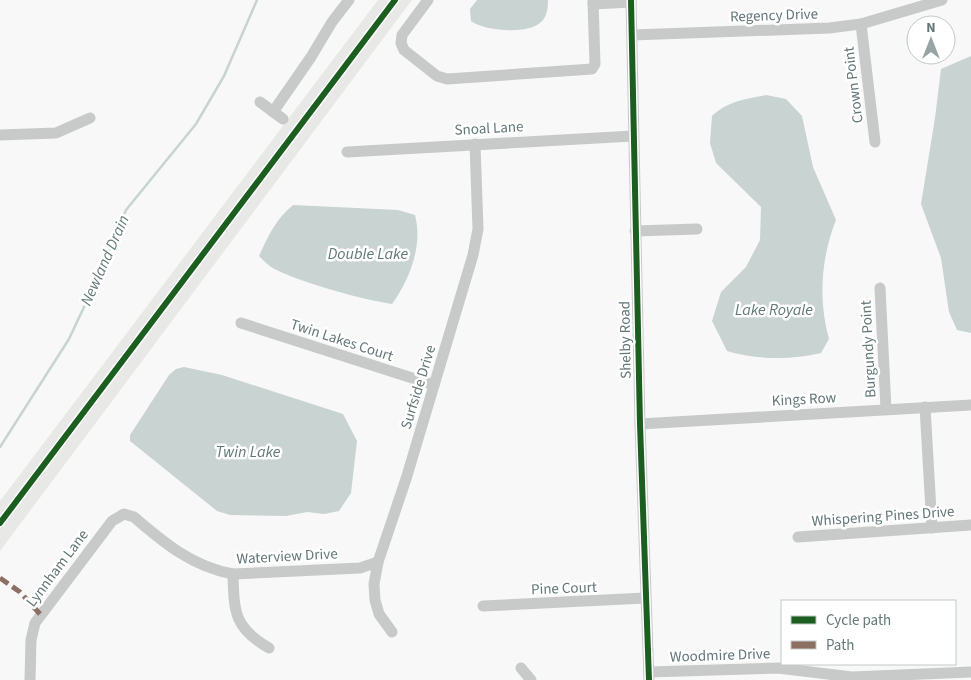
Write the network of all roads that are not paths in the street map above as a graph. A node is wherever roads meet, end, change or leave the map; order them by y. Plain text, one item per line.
1 (349, 0) edge
2 (428, 0) edge
3 (942, 0) edge
4 (631, 1) edge
5 (593, 2) edge
6 (861, 24) junction
7 (632, 35) junction
8 (260, 102) dead end
9 (90, 118) dead end
10 (0, 130) edge
11 (0, 135) edge
12 (633, 136) junction
13 (875, 142) dead end
14 (475, 144) junction
15 (0, 146) edge
16 (347, 152) dead end
17 (697, 229) dead end
18 (635, 231) junction
19 (880, 288) dead end
20 (241, 323) dead end
21 (434, 385) junction
22 (971, 405) edge
23 (925, 407) junction
24 (886, 409) junction
25 (640, 424) junction
26 (124, 514) joint
27 (971, 526) edge
28 (932, 528) junction
29 (798, 536) dead end
30 (378, 562) junction
31 (233, 574) junction
32 (645, 598) junction
33 (484, 606) dead end
34 (392, 632) dead end
35 (269, 648) dead end
36 (522, 668) dead end
37 (971, 672) edge
38 (778, 674) edge
39 (649, 676) edge
40 (30, 680) edge
41 (531, 680) edge

1 - 8 street
2 - 5 street
3 - 6 street, Regency Drive
4 - 5 street
4 - 7 street, Shelby Road
6 - 7 street, Regency Drive
6 - 13 street, Crown Point
7 - 12 street, Shelby Road
9 - 11 street
10 - 11 street
11 - 15 street
12 - 14 street, Snoal Lane
12 - 18 street, Shelby Road
14 - 16 street, Snoal Lane
14 - 21 street, Surfside Drive
17 - 18 street
18 - 25 street, Shelby Road
19 - 24 street, Burgundy Point
20 - 21 street, Twin Lakes Court
21 - 30 street, Surfside Drive
22 - 23 street, Kings Row
23 - 24 street, Kings Row
23 - 28 street
24 - 25 street, Kings Row
25 - 32 street, Shelby Road
26 - 31 street, Waterview Drive
26 - 40 street, Lynnham Lane
27 - 28 street, Whispering Pines Drive
28 - 29 street, Whispering Pines Drive
30 - 31 street, Waterview Drive
30 - 34 street, Surfside Drive
31 - 35 street
32 - 33 street, Pine Court
32 - 39 street, Shelby Road
36 - 41 street
37 - 38 street, Woodmire Drive
38 - 39 street, Woodmire Drive

